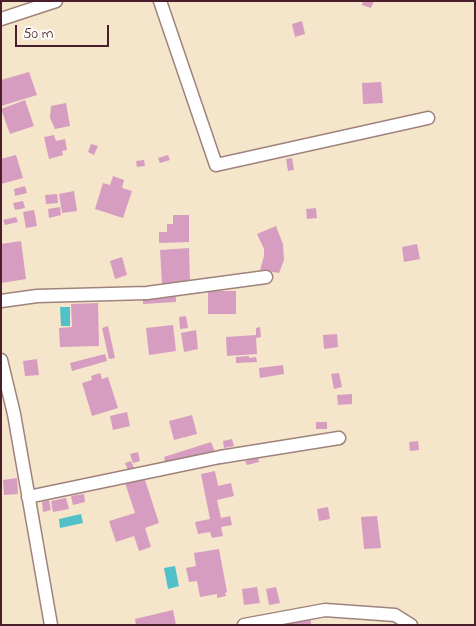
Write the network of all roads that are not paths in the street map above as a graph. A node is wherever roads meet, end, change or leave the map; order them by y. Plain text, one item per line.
1 (56, 1) edge
2 (160, 1) edge
3 (1, 20) edge
4 (428, 118) dead end
5 (266, 277) dead end
6 (1, 301) edge
7 (1, 360) edge
8 (339, 438) dead end
9 (28, 497) junction
10 (51, 625) edge
11 (244, 625) edge
12 (411, 625) edge

1 - 3 street
2 - 4 street
5 - 6 street
7 - 9 street
8 - 9 street
9 - 10 street
11 - 12 street

